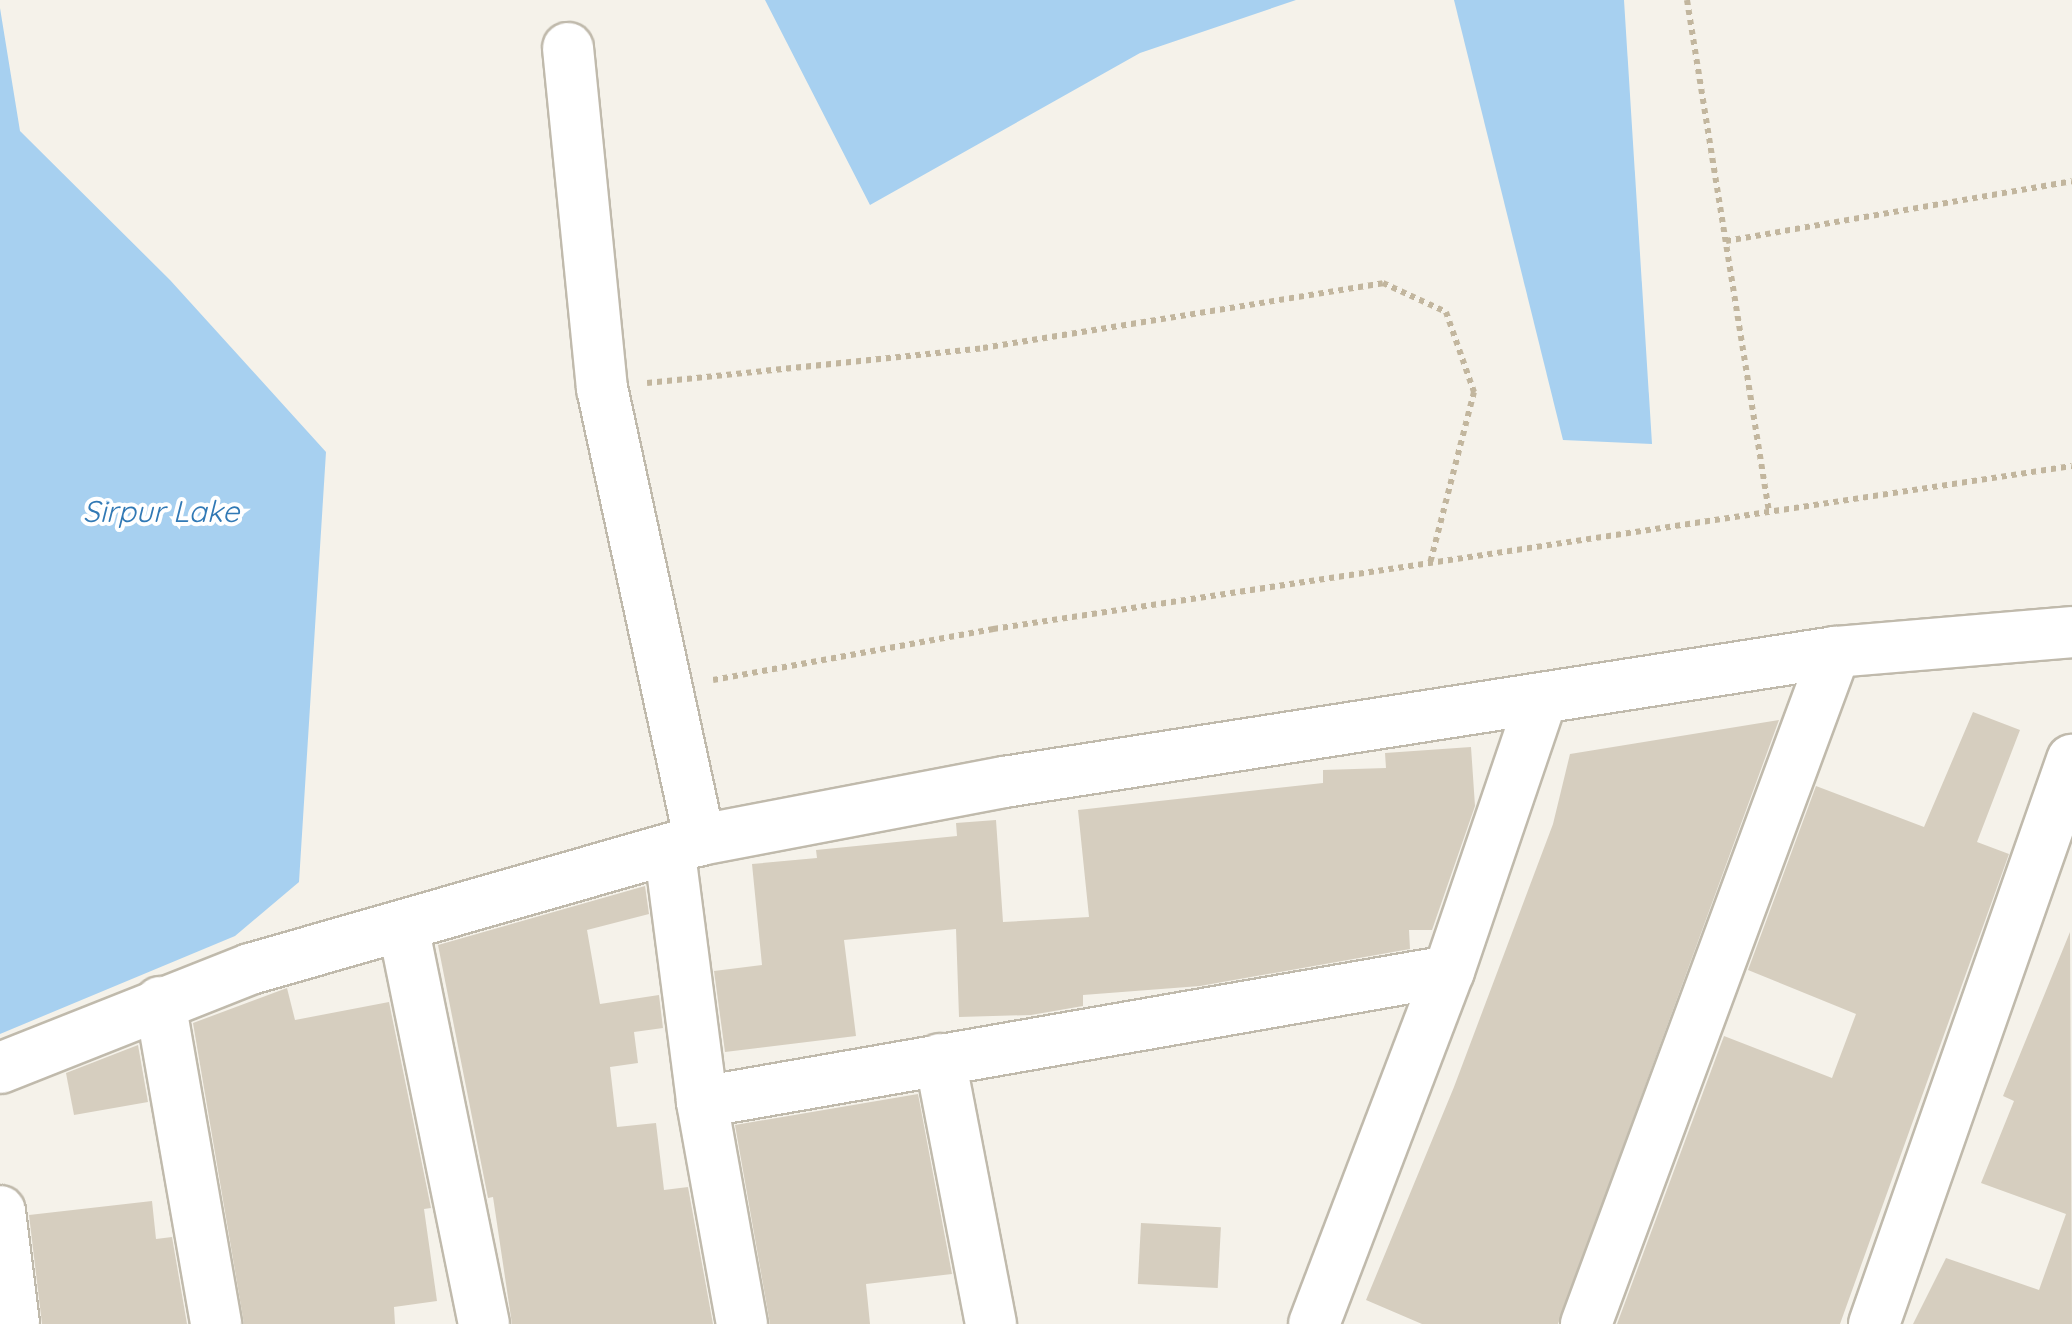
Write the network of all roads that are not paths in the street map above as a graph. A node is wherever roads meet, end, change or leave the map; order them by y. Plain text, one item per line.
1 (568, 48) dead end
2 (2072, 632) edge
3 (1836, 652) junction
4 (1542, 698) junction
5 (2072, 760) edge
6 (685, 847) junction
7 (403, 926) junction
8 (1449, 971) junction
9 (160, 1002) junction
10 (940, 1059) junction
11 (0, 1068) edge
12 (702, 1102) junction
13 (0, 1211) edge
14 (14, 1324) edge
15 (216, 1324) edge
16 (484, 1324) edge
17 (742, 1324) edge
18 (991, 1324) edge
19 (1314, 1324) edge
20 (1586, 1324) edge
21 (1874, 1324) edge

1 - 6 street
2 - 3 street
3 - 4 street
3 - 20 street
4 - 6 street
4 - 8 street
5 - 21 street
6 - 7 street
6 - 12 street
7 - 9 street
7 - 16 street
8 - 10 street
8 - 19 street
9 - 11 street
9 - 15 street
10 - 12 street
10 - 18 street
12 - 17 street
13 - 14 street

